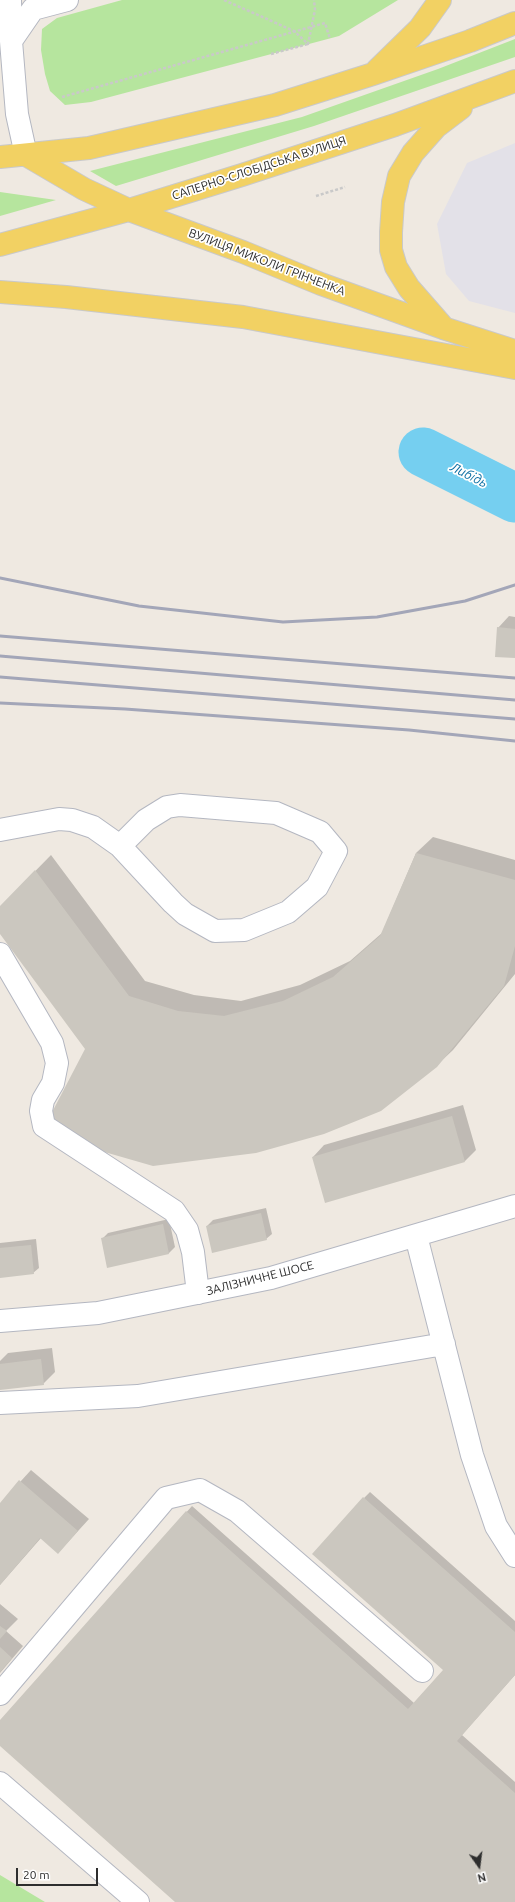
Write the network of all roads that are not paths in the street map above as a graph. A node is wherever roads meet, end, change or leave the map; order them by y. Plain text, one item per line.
1 (10, 0) edge
2 (67, 0) edge
3 (440, 0) edge
4 (515, 23) edge
5 (11, 42) junction
6 (373, 74) junction
7 (515, 80) edge
8 (477, 95) junction
9 (26, 155) junction
10 (0, 157) edge
11 (129, 210) junction
12 (0, 245) edge
13 (0, 292) edge
14 (443, 328) junction
15 (515, 352) edge
16 (515, 368) edge
17 (0, 830) edge
18 (120, 846) junction
19 (0, 954) edge
20 (515, 1206) edge
21 (416, 1236) junction
22 (198, 1293) junction
23 (0, 1321) edge
24 (444, 1344) junction
25 (0, 1403) edge
26 (515, 1556) edge
27 (422, 1671) dead end
28 (0, 1694) edge
29 (0, 1783) edge
30 (138, 1902) edge

1 - 5 street
2 - 5 street
3 - 6 main road
4 - 6 main road
5 - 9 street
6 - 9 main road
7 - 8 main road, САПЕРНО-СЛОБІДСЬКА ВУЛИЦЯ
8 - 11 main road, САПЕРНО-СЛОБІДСЬКА ВУЛИЦЯ
8 - 14 main road
9 - 10 main road
9 - 11 main road, ВУЛИЦЯ МИКОЛИ ГРІНЧЕНКА
11 - 12 main road, САПЕРНО-СЛОБІДСЬКА ВУЛИЦЯ
11 - 14 main road, ВУЛИЦЯ МИКОЛИ ГРІНЧЕНКА
13 - 16 main road
14 - 15 main road, ВУЛИЦЯ МИКОЛИ ГРІНЧЕНКА
17 - 18 street
18 - 18 street
19 - 22 street
20 - 21 street, ЗАЛІЗНИЧНЕ ШОСЕ
21 - 22 street, ЗАЛІЗНИЧНЕ ШОСЕ
21 - 24 street
22 - 23 street, ЗАЛІЗНИЧНЕ ШОСЕ
24 - 25 street
24 - 26 street
27 - 28 street
29 - 30 street

